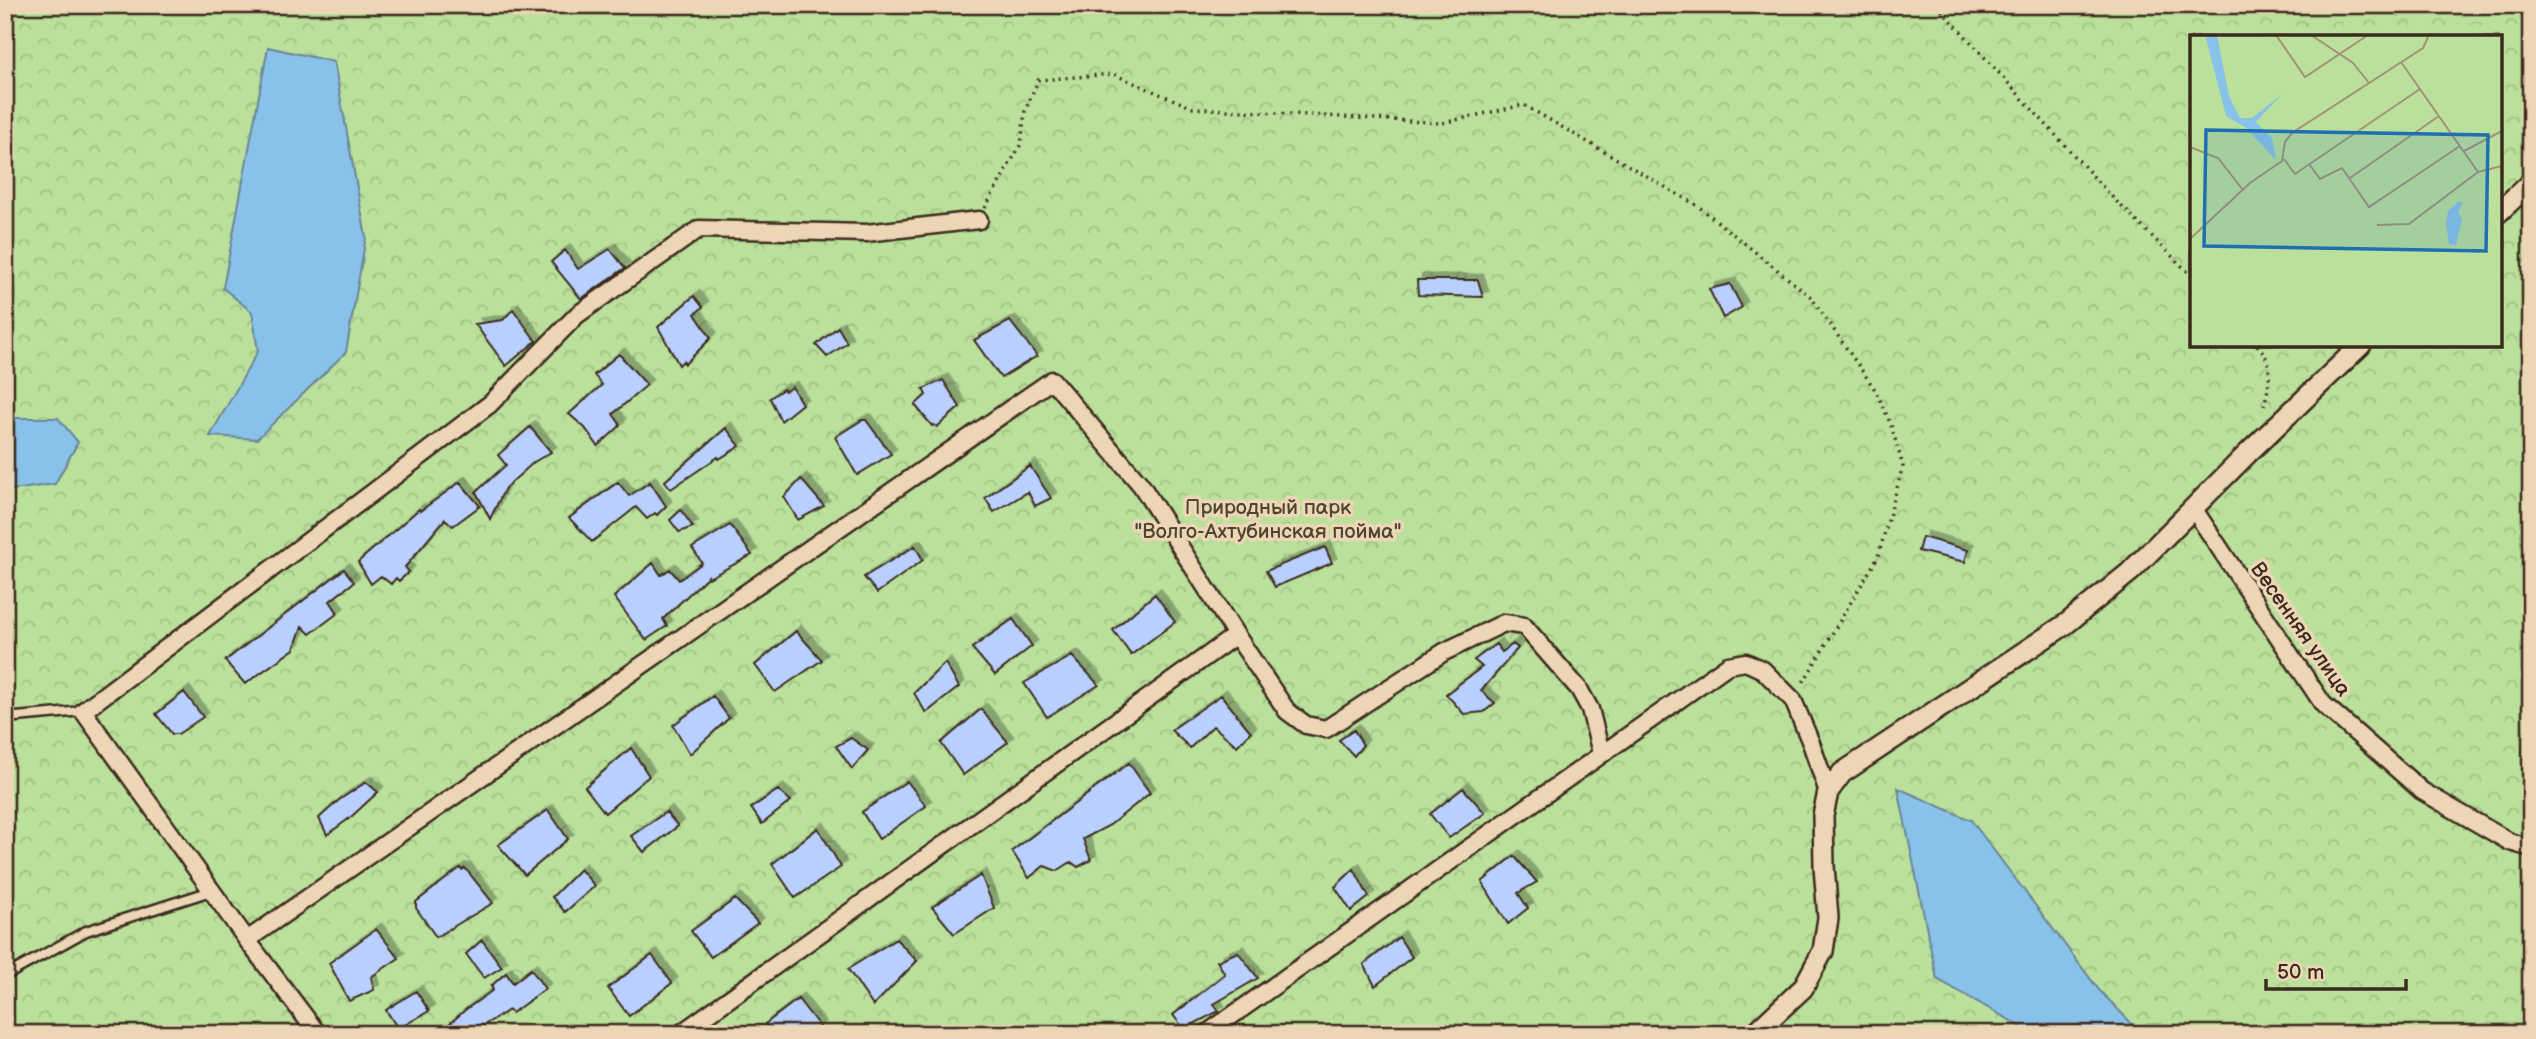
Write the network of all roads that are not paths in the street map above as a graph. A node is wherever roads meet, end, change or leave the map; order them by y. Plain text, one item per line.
1 (2531, 182) edge
2 (2501, 210) edge
3 (979, 220) road end
4 (2360, 346) edge
5 (2193, 508) junction
6 (1236, 635) junction
7 (83, 711) junction
8 (5, 718) edge
9 (1601, 753) junction
10 (1828, 792) junction
11 (2531, 848) edge
12 (211, 891) junction
13 (247, 940) junction
14 (5, 976) edge
15 (318, 1034) edge
16 (680, 1034) edge
17 (1206, 1034) edge
18 (1754, 1034) edge

1 - 2 street
3 - 7 street
4 - 5 street
5 - 10 street
5 - 11 street, Весенняя улица
6 - 9 street
6 - 13 street
6 - 16 street
7 - 8 lane
7 - 12 street
9 - 10 street
9 - 17 street
10 - 18 street
12 - 13 street
12 - 14 lane
13 - 15 street

